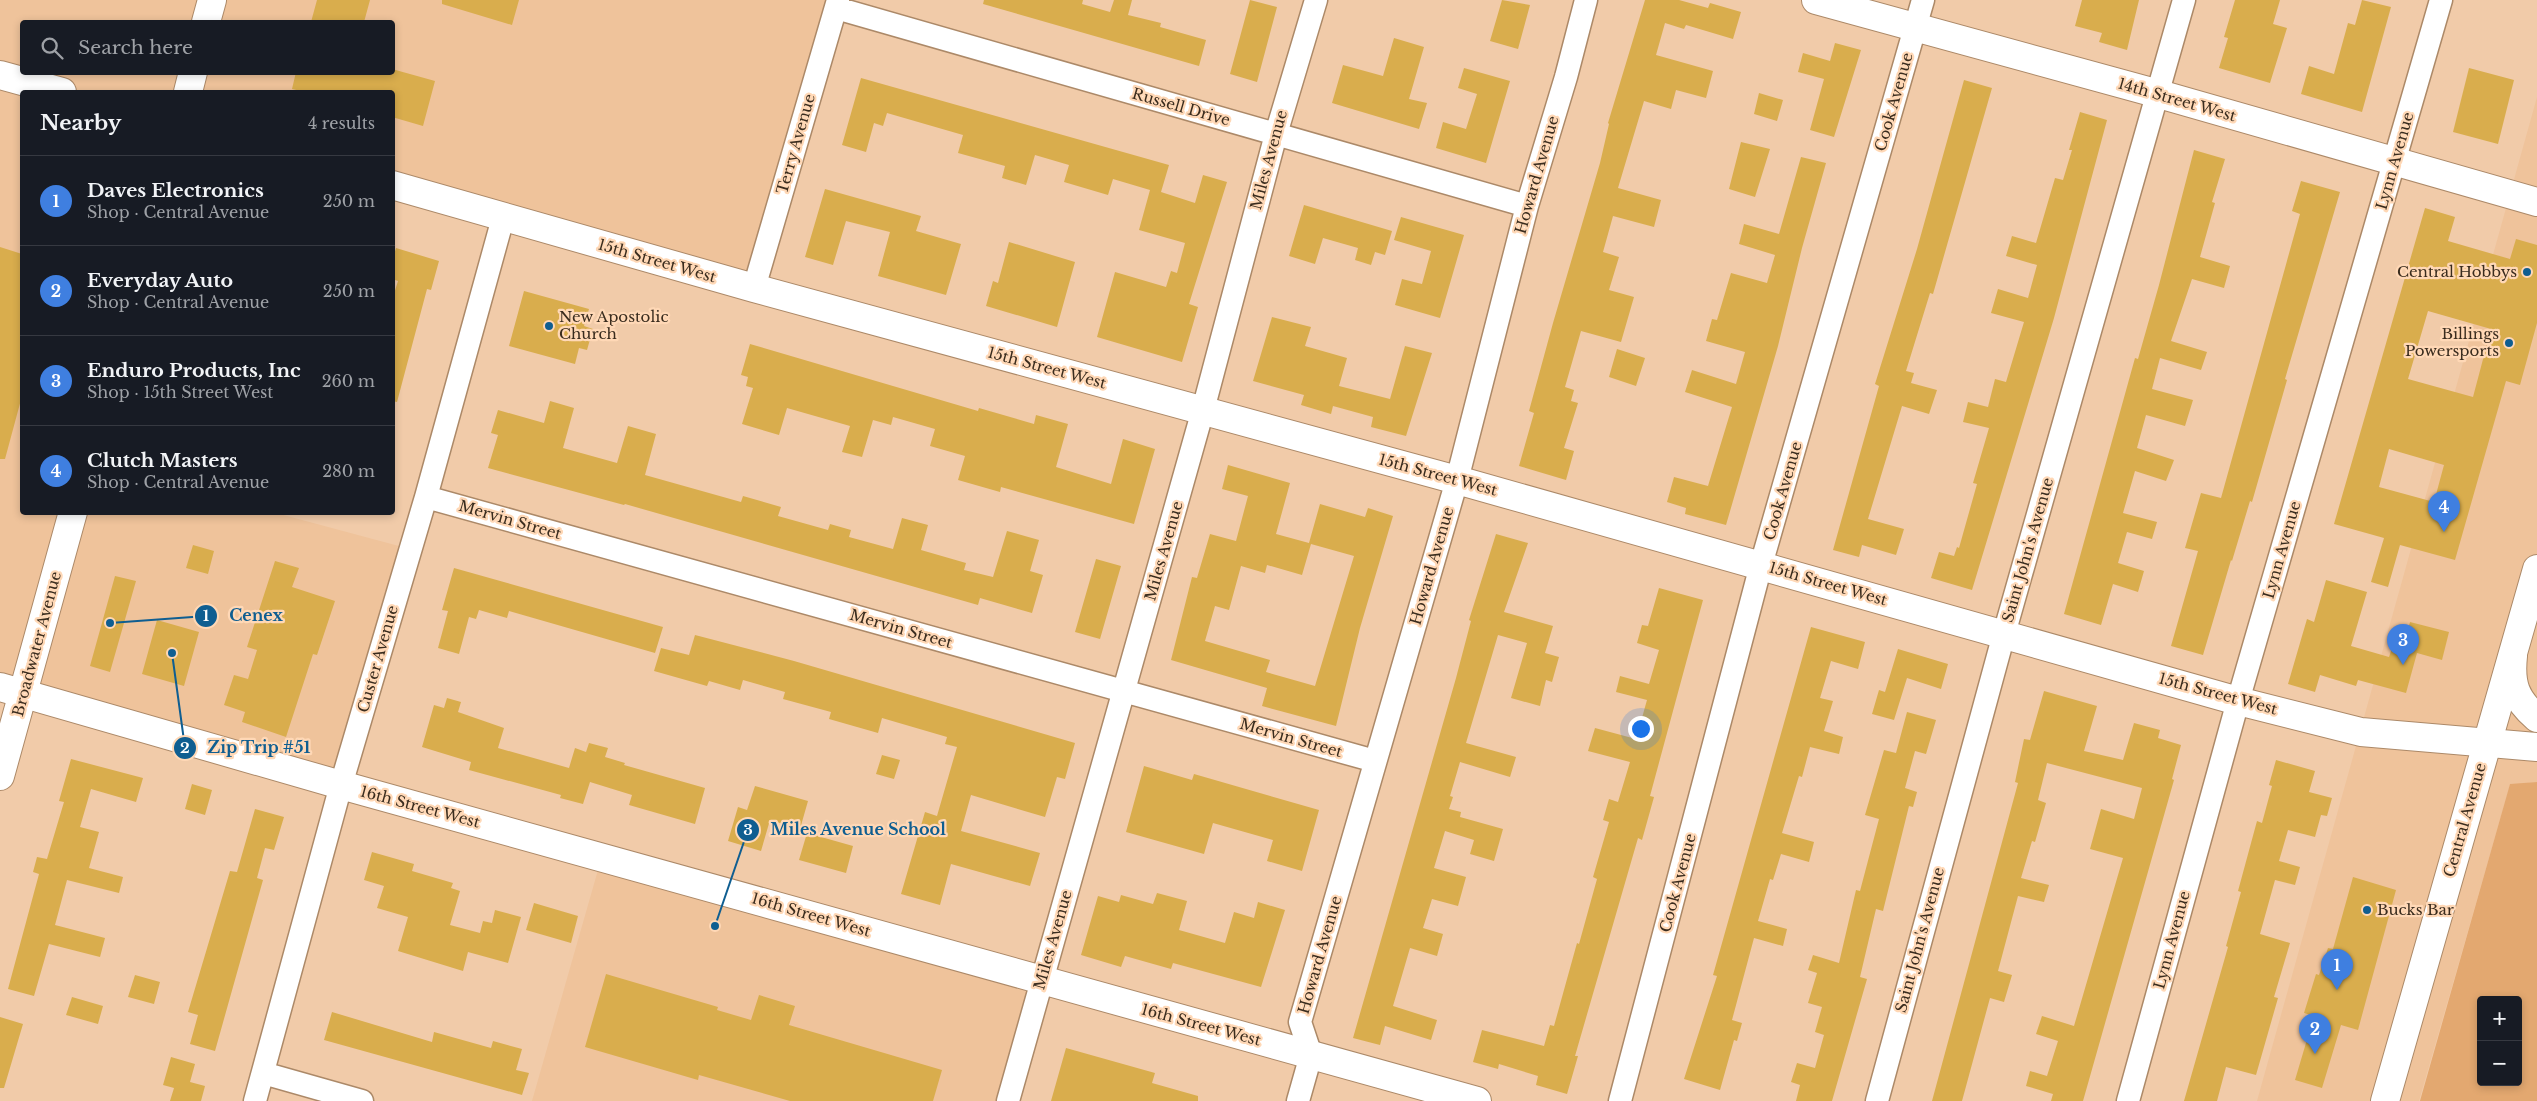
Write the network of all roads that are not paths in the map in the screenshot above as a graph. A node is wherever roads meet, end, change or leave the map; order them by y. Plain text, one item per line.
1 (212, 0) edge
2 (1316, 0) edge
3 (1586, 0) edge
4 (1816, 0) edge
5 (1923, 0) edge
6 (2184, 0) edge
7 (2441, 0) edge
8 (837, 4) edge
9 (207, 20) edge
10 (1915, 28) junction
11 (0, 75) edge
12 (192, 75) edge
13 (55, 90) edge
14 (188, 90) edge
15 (2159, 94) junction
16 (1276, 134) junction
17 (2395, 163) junction
18 (395, 186) edge
19 (2537, 202) edge
20 (1527, 206) junction
21 (503, 218) junction
22 (754, 288) junction
23 (1203, 410) junction
24 (1457, 480) junction
25 (426, 497) junction
26 (72, 515) edge
27 (1762, 565) junction
28 (2537, 569) edge
29 (2004, 634) junction
30 (2514, 648) junction
31 (12, 690) edge
32 (1124, 691) junction
33 (2238, 701) junction
34 (2537, 718) edge
35 (2487, 744) junction
36 (2537, 747) edge
37 (1375, 761) junction
38 (0, 776) edge
39 (341, 785) junction
40 (1040, 981) junction
41 (1311, 1055) junction
42 (263, 1073) junction
43 (255, 1101) edge
44 (362, 1101) edge
45 (1008, 1101) edge
46 (1298, 1101) edge
47 (1477, 1101) edge
48 (1620, 1101) edge
49 (1877, 1101) edge
50 (2128, 1101) edge
51 (2385, 1101) edge

1 - 9 street
2 - 16 street, Miles Avenue
3 - 20 street, Howard Avenue
4 - 10 street, 14th Street West
5 - 10 street, Cook Avenue
6 - 15 street, Saint John's Avenue
7 - 17 street, Lynn Avenue
8 - 16 street, Russell Drive
8 - 22 street, Terry Avenue
10 - 15 street, 14th Street West
10 - 27 street, Cook Avenue
11 - 13 street
12 - 14 street
15 - 17 street, 14th Street West
15 - 29 street, Saint John's Avenue
16 - 20 street, Russell Drive
16 - 23 street, Miles Avenue
17 - 19 street, 14th Street West
17 - 33 street, Lynn Avenue
18 - 21 street, 15th Street West
20 - 24 street, Howard Avenue
21 - 22 street, 15th Street West
21 - 25 street, Custer Avenue
22 - 23 street, 15th Street West
23 - 24 street, 15th Street West
23 - 32 street, Miles Avenue
24 - 27 street, 15th Street West
24 - 37 street, Howard Avenue
25 - 32 street, Mervin Street
25 - 39 street, Custer Avenue
26 - 31 street, Broadwater Avenue
27 - 29 street, 15th Street West
27 - 48 street, Cook Avenue
28 - 30 street, Central Avenue
29 - 33 street, 15th Street West
29 - 49 street, Saint John's Avenue
30 - 34 street
30 - 35 street, Central Avenue
31 - 38 street, Broadwater Avenue
31 - 39 street, 16th Street West
32 - 37 street, Mervin Street
32 - 40 street, Miles Avenue
33 - 35 street, 15th Street West
33 - 50 street, Lynn Avenue
35 - 36 street, 15th Street West
35 - 51 street, Central Avenue
37 - 41 street, Howard Avenue
39 - 40 street, 16th Street West
39 - 42 street, Custer Avenue
40 - 41 street, 16th Street West
40 - 45 street, Miles Avenue
41 - 46 street
41 - 47 street, 16th Street West
42 - 43 street, Custer Avenue
42 - 44 street

